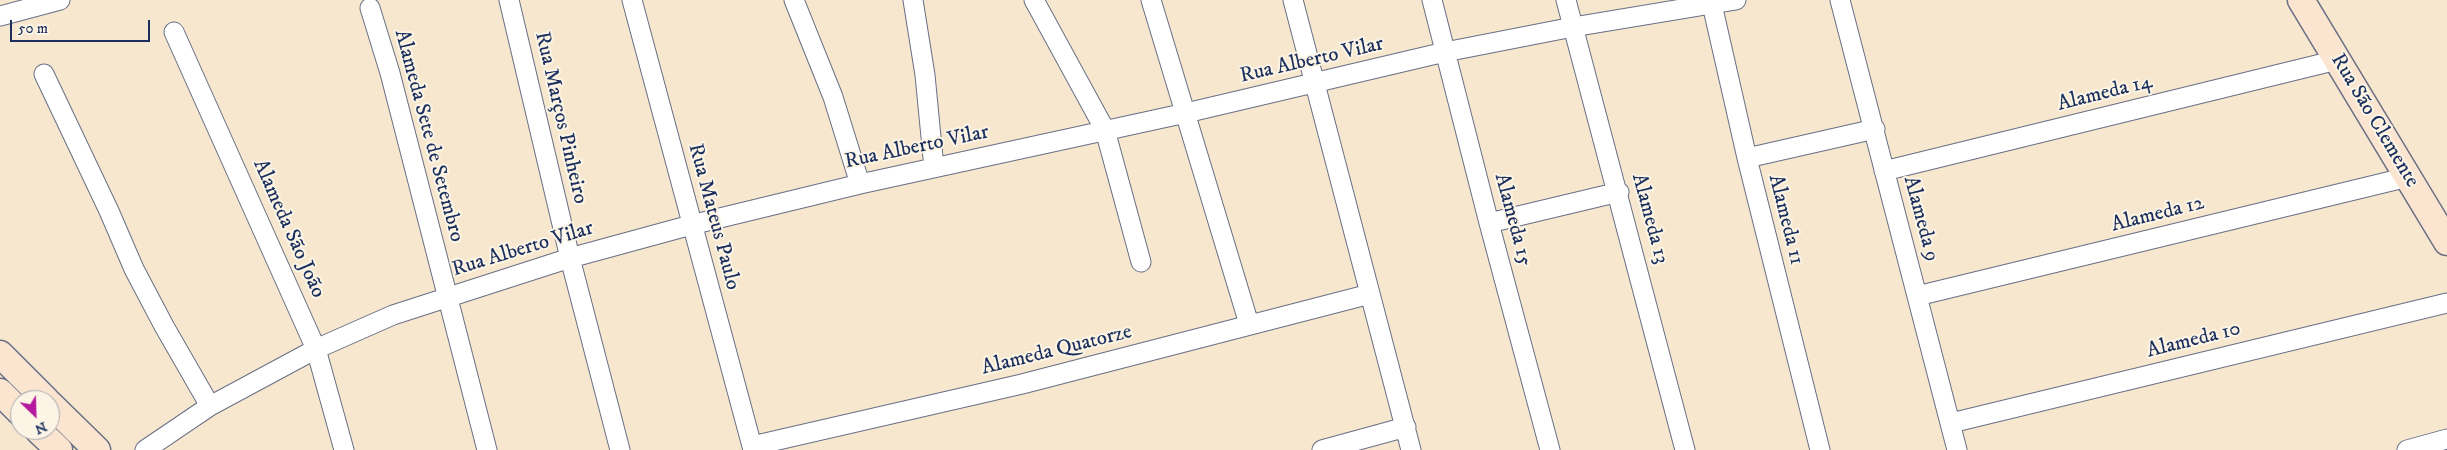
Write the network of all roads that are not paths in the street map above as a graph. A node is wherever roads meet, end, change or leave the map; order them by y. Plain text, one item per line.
1 (60, 0) edge
2 (509, 0) edge
3 (632, 0) edge
4 (794, 0) edge
5 (913, 0) edge
6 (1034, 0) edge
7 (1151, 0) edge
8 (1293, 0) edge
9 (1432, 0) edge
10 (1566, 0) edge
11 (1736, 0) edge
12 (1840, 0) edge
13 (2301, 0) edge
14 (1711, 1) edge
15 (370, 8) dead end
16 (0, 16) edge
17 (1573, 27) junction
18 (174, 32) dead end
19 (1445, 52) junction
20 (2336, 60) junction
21 (44, 74) dead end
22 (1316, 84) junction
23 (1186, 113) junction
24 (1875, 129) junction
25 (1105, 130) junction
26 (1747, 158) junction
27 (934, 168) junction
28 (1884, 171) junction
29 (2408, 177) junction
30 (860, 184) junction
31 (1619, 192) junction
32 (1489, 224) junction
33 (691, 225) junction
34 (2446, 240) edge
35 (570, 258) junction
36 (1141, 262) dead end
37 (1370, 294) junction
38 (1917, 296) junction
39 (447, 297) junction
40 (2447, 303) edge
41 (1249, 324) junction
42 (316, 349) junction
43 (0, 354) edge
44 (36, 390) edge
45 (0, 392) edge
46 (10, 402) edge
47 (210, 406) junction
48 (60, 414) edge
49 (1951, 423) junction
50 (1406, 427) junction
51 (2447, 439) edge
52 (48, 440) edge
53 (753, 448) edge
54 (2415, 449) edge
55 (59, 450) edge
56 (97, 450) edge
57 (145, 450) edge
58 (344, 450) edge
59 (487, 450) edge
60 (620, 450) edge
61 (1322, 450) edge
62 (1411, 450) edge
63 (1550, 450) edge
64 (1685, 450) edge
65 (1820, 450) edge
66 (1957, 450) edge

1 - 16 street
2 - 35 street, Rua Marços Pinheiro
3 - 33 street, Rua Mateus Paulo
4 - 30 street
5 - 27 street
6 - 25 street
7 - 23 street
8 - 22 street
9 - 19 street, Alameda 15
10 - 17 street, Alameda 13
11 - 14 street, Rua Alberto Vilar
12 - 24 street, Alameda 9
13 - 20 main road, Rua São Clemente
14 - 17 street, Rua Alberto Vilar
14 - 26 street, Alameda 11
15 - 39 street, Alameda Sete de Setembro
17 - 19 street, Rua Alberto Vilar
17 - 31 street, Alameda 13
18 - 42 street, Alameda São João
19 - 22 street, Rua Alberto Vilar
19 - 32 street, Alameda 15
20 - 28 street, Alameda 14
20 - 29 main road, Rua São Clemente
21 - 47 street
22 - 23 street, Rua Alberto Vilar
22 - 37 street
23 - 25 street, Rua Alberto Vilar
23 - 41 street
24 - 26 street
24 - 28 street, Alameda 9
25 - 27 street, Rua Alberto Vilar
25 - 36 street
26 - 65 street, Alameda 11
27 - 30 street, Rua Alberto Vilar
28 - 38 street, Alameda 9
29 - 34 main road, Rua São Clemente
29 - 38 street, Alameda 12
30 - 33 street, Rua Alberto Vilar
31 - 32 street
31 - 64 street, Alameda 13
32 - 63 street, Alameda 15
33 - 35 street, Rua Alberto Vilar
33 - 53 street, Rua Mateus Paulo
35 - 39 street, Rua Alberto Vilar
35 - 60 street, Rua Marços Pinheiro
37 - 41 street, Alameda Quatorze
37 - 50 street
38 - 49 street, Alameda 9
39 - 42 street, Rua Alberto Vilar
39 - 59 street, Alameda Sete de Setembro
40 - 49 street, Alameda 10
41 - 53 street, Alameda Quatorze
42 - 47 street, Rua Alberto Vilar
42 - 58 street, Alameda São João
43 - 44 main road
45 - 46 main road
47 - 57 street, Rua Alberto Vilar
48 - 56 main road
49 - 66 street, Alameda 9
50 - 61 street
50 - 62 street
51 - 54 street
52 - 55 main road

